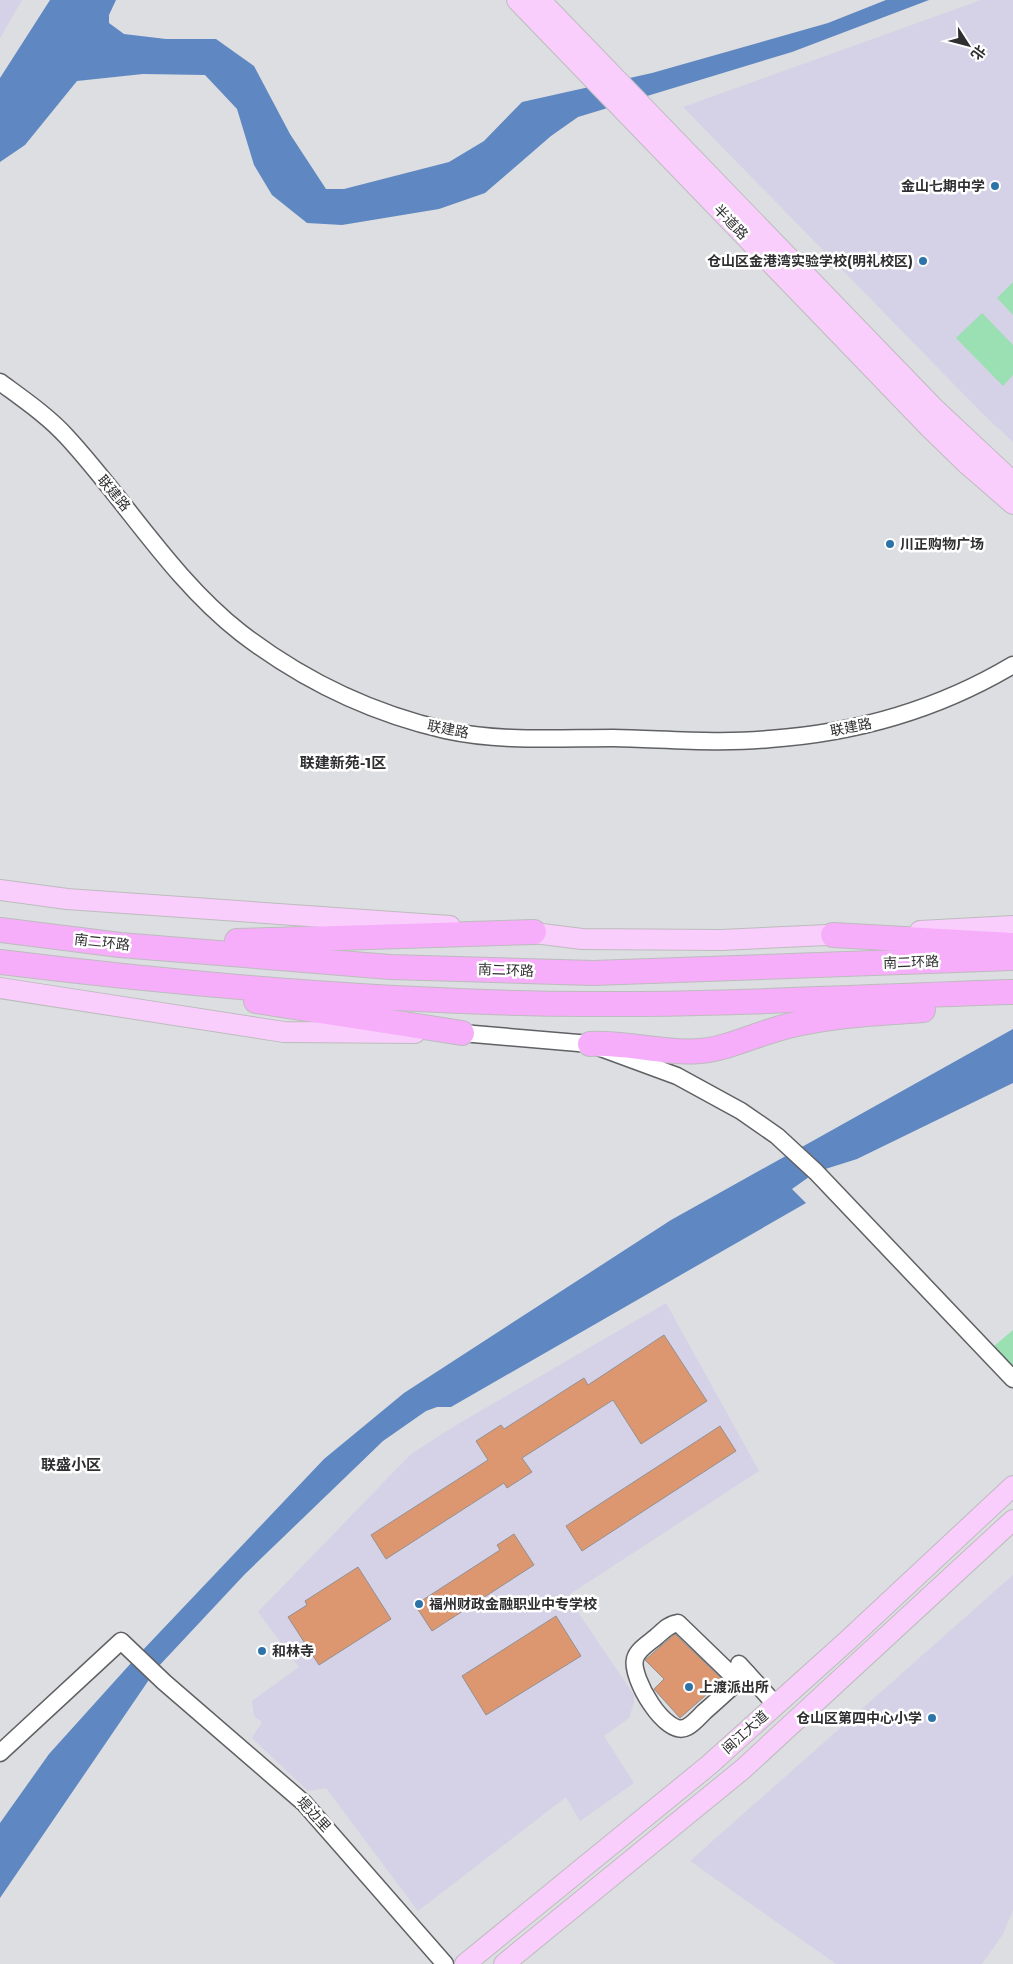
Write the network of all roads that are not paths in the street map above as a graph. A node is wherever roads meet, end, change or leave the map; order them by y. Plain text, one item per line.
1 (517, 0) edge
2 (540, 0) edge
3 (0, 382) edge
4 (1013, 482) edge
5 (1013, 504) edge
6 (1013, 665) edge
7 (0, 890) edge
8 (1013, 926) edge
9 (0, 930) edge
10 (534, 932) junction
11 (833, 935) junction
12 (120, 945) junction
13 (1013, 945) edge
14 (1013, 958) edge
15 (0, 962) edge
16 (114, 976) junction
17 (0, 988) edge
18 (1013, 992) edge
19 (1013, 999) edge
20 (462, 1033) junction
21 (590, 1044) junction
22 (1013, 1379) edge
23 (1013, 1486) edge
24 (1013, 1520) edge
25 (741, 1672) junction
26 (776, 1704) junction
27 (0, 1753) edge
28 (445, 1964) edge
29 (465, 1964) edge
30 (504, 1964) edge

1 - 5 main road, 半道路
2 - 4 main road, 半道路
3 - 6 street, 联建路
7 - 10 main road
8 - 11 main road
9 - 12 highway, 南二环路
10 - 11 main road
10 - 12 highway
11 - 13 highway
12 - 14 highway, 南二环路
15 - 16 highway
16 - 18 highway
16 - 20 highway
17 - 20 main road
19 - 21 highway
20 - 21 street
21 - 22 street
23 - 26 main road, 闽江大道
24 - 30 main road, 闽江大道
25 - 25 street
25 - 26 street
26 - 29 main road, 闽江大道
27 - 28 street, 堤边里

